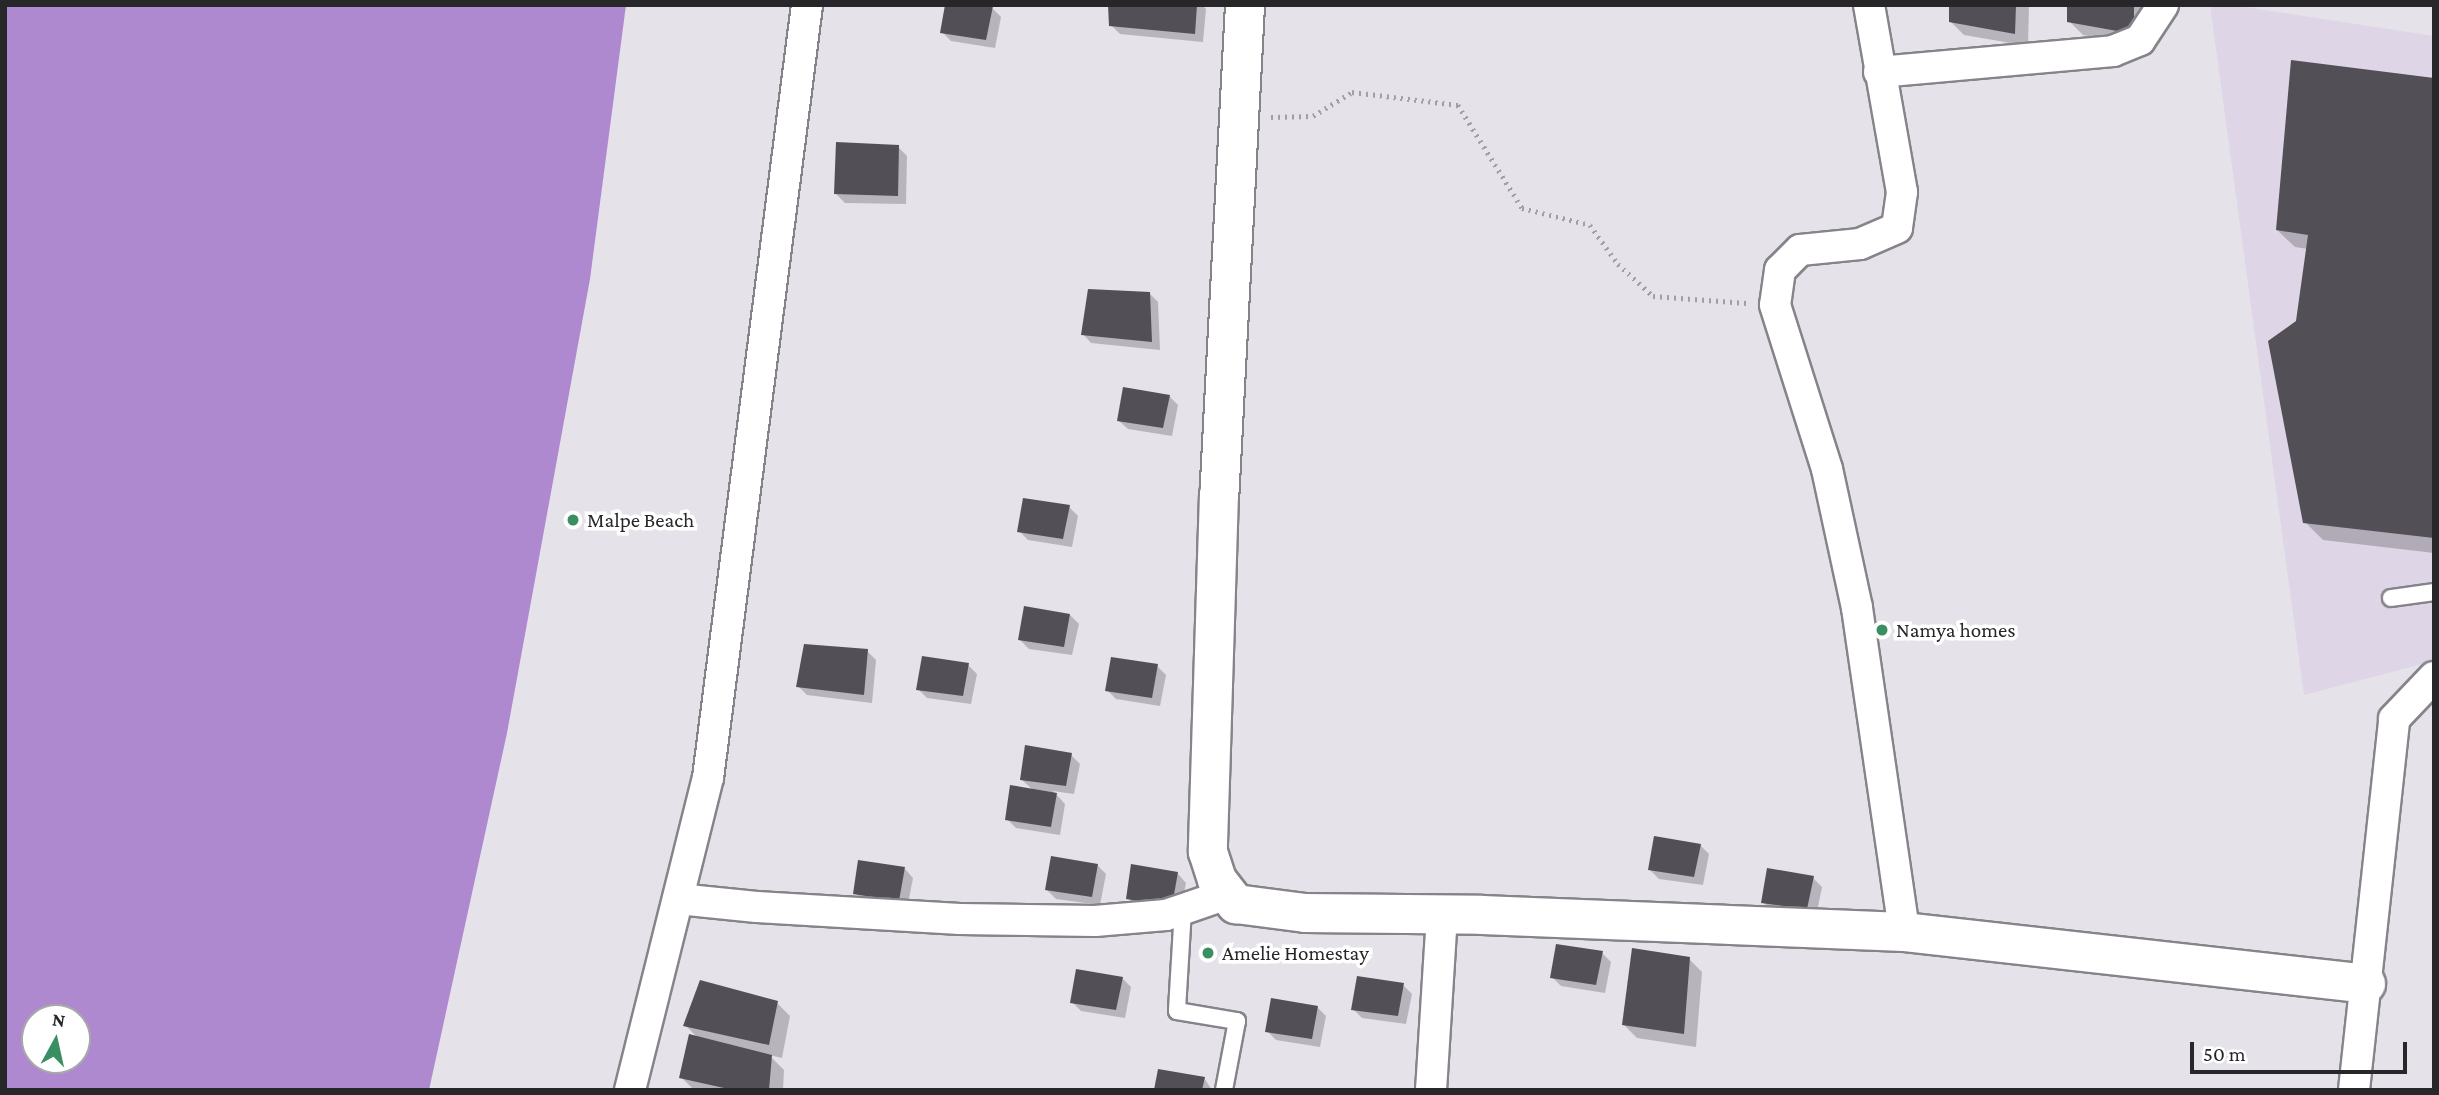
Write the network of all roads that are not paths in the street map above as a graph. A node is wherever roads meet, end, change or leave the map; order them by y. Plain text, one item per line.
1 (807, 5) edge
2 (1245, 5) edge
3 (1869, 5) edge
4 (2163, 5) edge
5 (1879, 72) junction
6 (2434, 592) edge
7 (2391, 598) dead end
8 (2434, 677) edge
9 (1227, 894) junction
10 (678, 899) junction
11 (1183, 909) junction
12 (1442, 915) junction
13 (1904, 932) junction
14 (2366, 984) junction
15 (630, 1090) edge
16 (1224, 1090) edge
17 (1431, 1090) edge
18 (2354, 1090) edge

1 - 10 street
2 - 9 street
3 - 5 street
4 - 5 street
5 - 13 street
6 - 7 lane
8 - 14 street
9 - 11 street
9 - 12 street
10 - 11 street
10 - 15 street
11 - 16 lane
12 - 13 street
12 - 17 street
13 - 14 street
14 - 18 street

